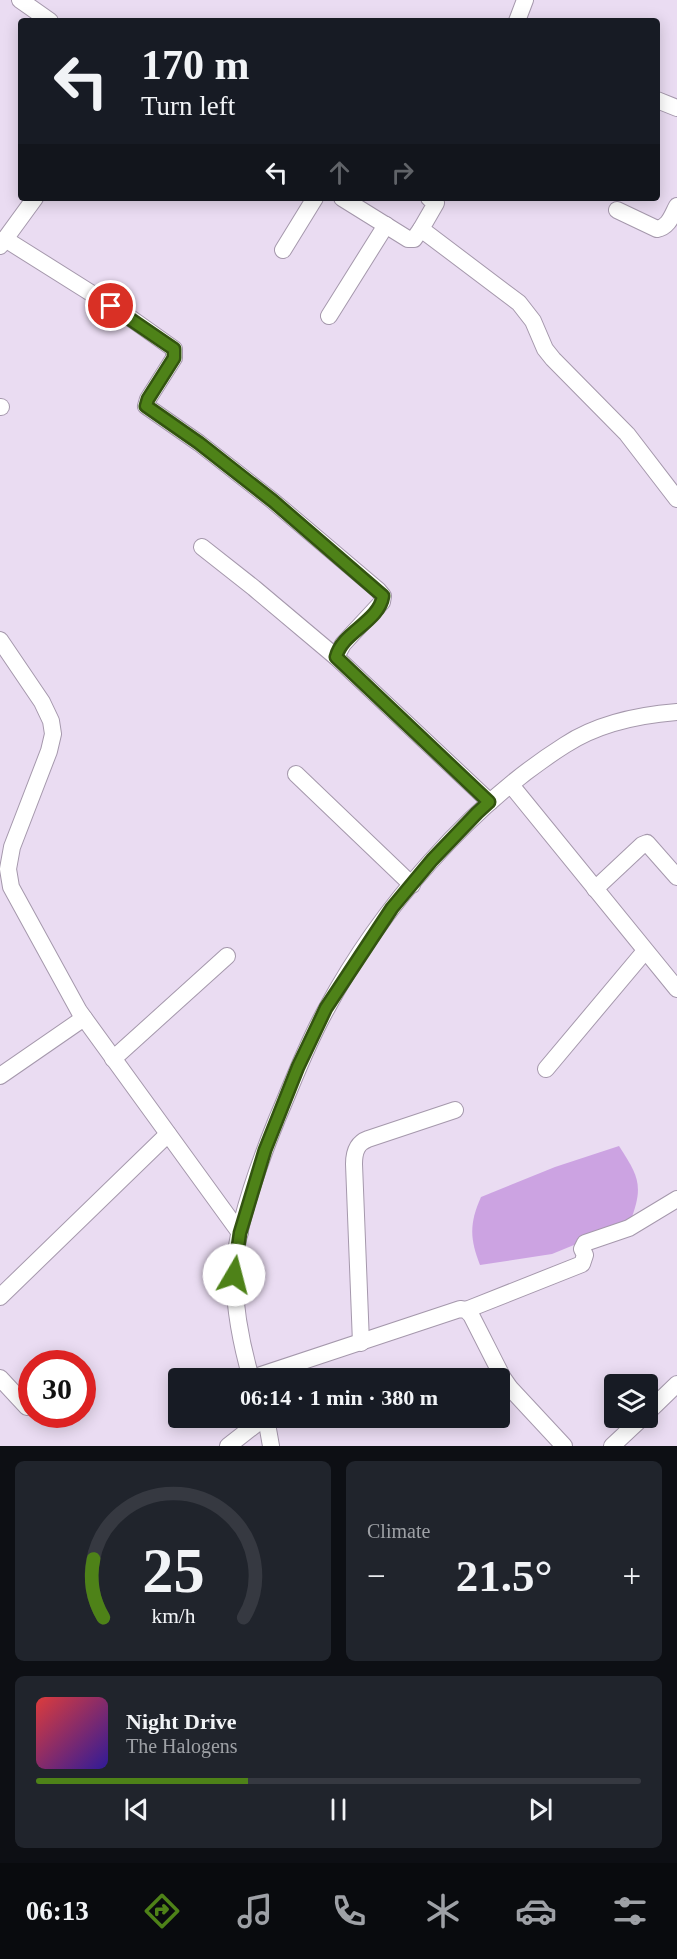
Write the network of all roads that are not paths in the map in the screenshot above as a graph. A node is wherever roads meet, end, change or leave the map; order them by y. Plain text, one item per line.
1 (20, 0) edge
2 (525, 0) edge
3 (46, 18) edge
4 (518, 18) edge
5 (660, 101) edge
6 (677, 108) edge
7 (33, 201) edge
8 (313, 201) edge
9 (347, 201) edge
10 (433, 201) edge
11 (677, 206) edge
12 (617, 210) dead end
13 (386, 225) junction
14 (421, 229) junction
15 (2, 242) edge
16 (283, 250) dead end
17 (329, 316) dead end
18 (677, 499) edge
19 (202, 547) dead end
20 (0, 640) edge
21 (336, 657) junction
22 (677, 712) edge
23 (296, 774) dead end
24 (511, 785) junction
25 (489, 802) junction
26 (677, 877) edge
27 (412, 885) junction
28 (595, 888) junction
29 (645, 951) junction
30 (227, 956) dead end
31 (677, 989) edge
32 (84, 1018) junction
33 (114, 1059) junction
34 (546, 1069) dead end
35 (0, 1077) edge
36 (455, 1110) dead end
37 (168, 1134) junction
38 (677, 1199) edge
39 (240, 1233) junction
40 (0, 1297) edge
41 (466, 1310) junction
42 (361, 1343) junction
43 (248, 1368) edge
44 (283, 1368) edge
45 (0, 1378) edge
46 (676, 1388) edge
47 (18, 1397) edge
48 (658, 1403) edge
49 (252, 1428) edge
50 (267, 1428) edge
51 (631, 1428) edge
52 (228, 1446) edge
53 (271, 1446) edge
54 (564, 1446) edge
55 (612, 1446) edge

1 - 3 street
2 - 4 street
5 - 6 street
7 - 15 street
8 - 16 street
9 - 13 street
10 - 14 street
11 - 12 street
13 - 14 street
13 - 17 street
14 - 18 street
15 - 21 street
19 - 21 street
20 - 32 street
21 - 25 street
22 - 24 street
23 - 27 street
24 - 25 street
24 - 28 street
25 - 27 street
26 - 28 street
27 - 39 street
28 - 29 street
29 - 31 street
29 - 34 street
30 - 33 street
32 - 33 street
32 - 35 street
33 - 37 street
36 - 42 street
37 - 39 street
37 - 40 street
38 - 41 street
39 - 43 street
41 - 42 street
41 - 54 street
42 - 44 street
45 - 47 street
46 - 48 street
49 - 52 street
50 - 53 street
51 - 55 street

